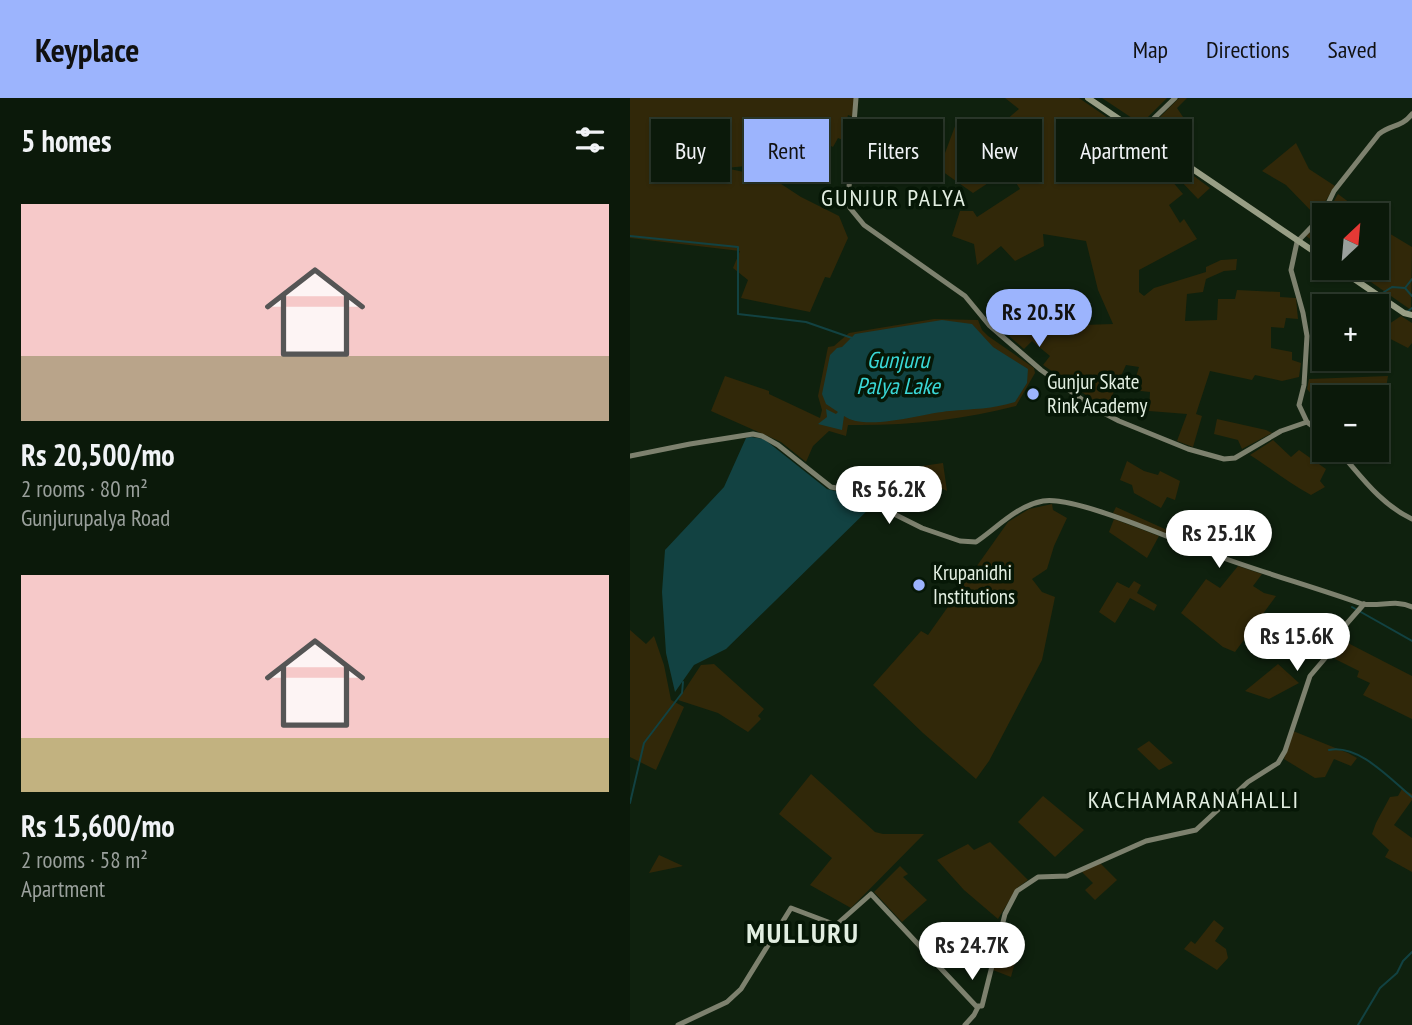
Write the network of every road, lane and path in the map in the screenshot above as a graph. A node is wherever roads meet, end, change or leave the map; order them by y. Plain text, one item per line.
1 (856, 98) edge
2 (1088, 98) edge
3 (1094, 98) edge
4 (1172, 98) edge
5 (1412, 114) edge
6 (1120, 119) edge
7 (1122, 119) edge
8 (1151, 119) edge
9 (1192, 167) edge
10 (1298, 241) junction
11 (1312, 249) edge
12 (1356, 280) edge
13 (1362, 280) edge
14 (1412, 315) edge
15 (1307, 422) junction
16 (1312, 424) edge
17 (630, 456) edge
18 (1348, 462) edge
19 (1412, 519) edge
20 (1412, 607) edge
21 (1360, 609) junction
22 (978, 1007) junction
23 (678, 1025) edge
24 (965, 1025) edge

1 - 15 street
2 - 6 main road
3 - 7 main road
4 - 8 street
5 - 10 street
9 - 10 main road
10 - 11 main road
10 - 15 street
12 - 14 main road
13 - 14 main road
15 - 16 street
17 - 21 street
18 - 19 street
20 - 21 street
21 - 22 street
22 - 23 street
22 - 24 street

